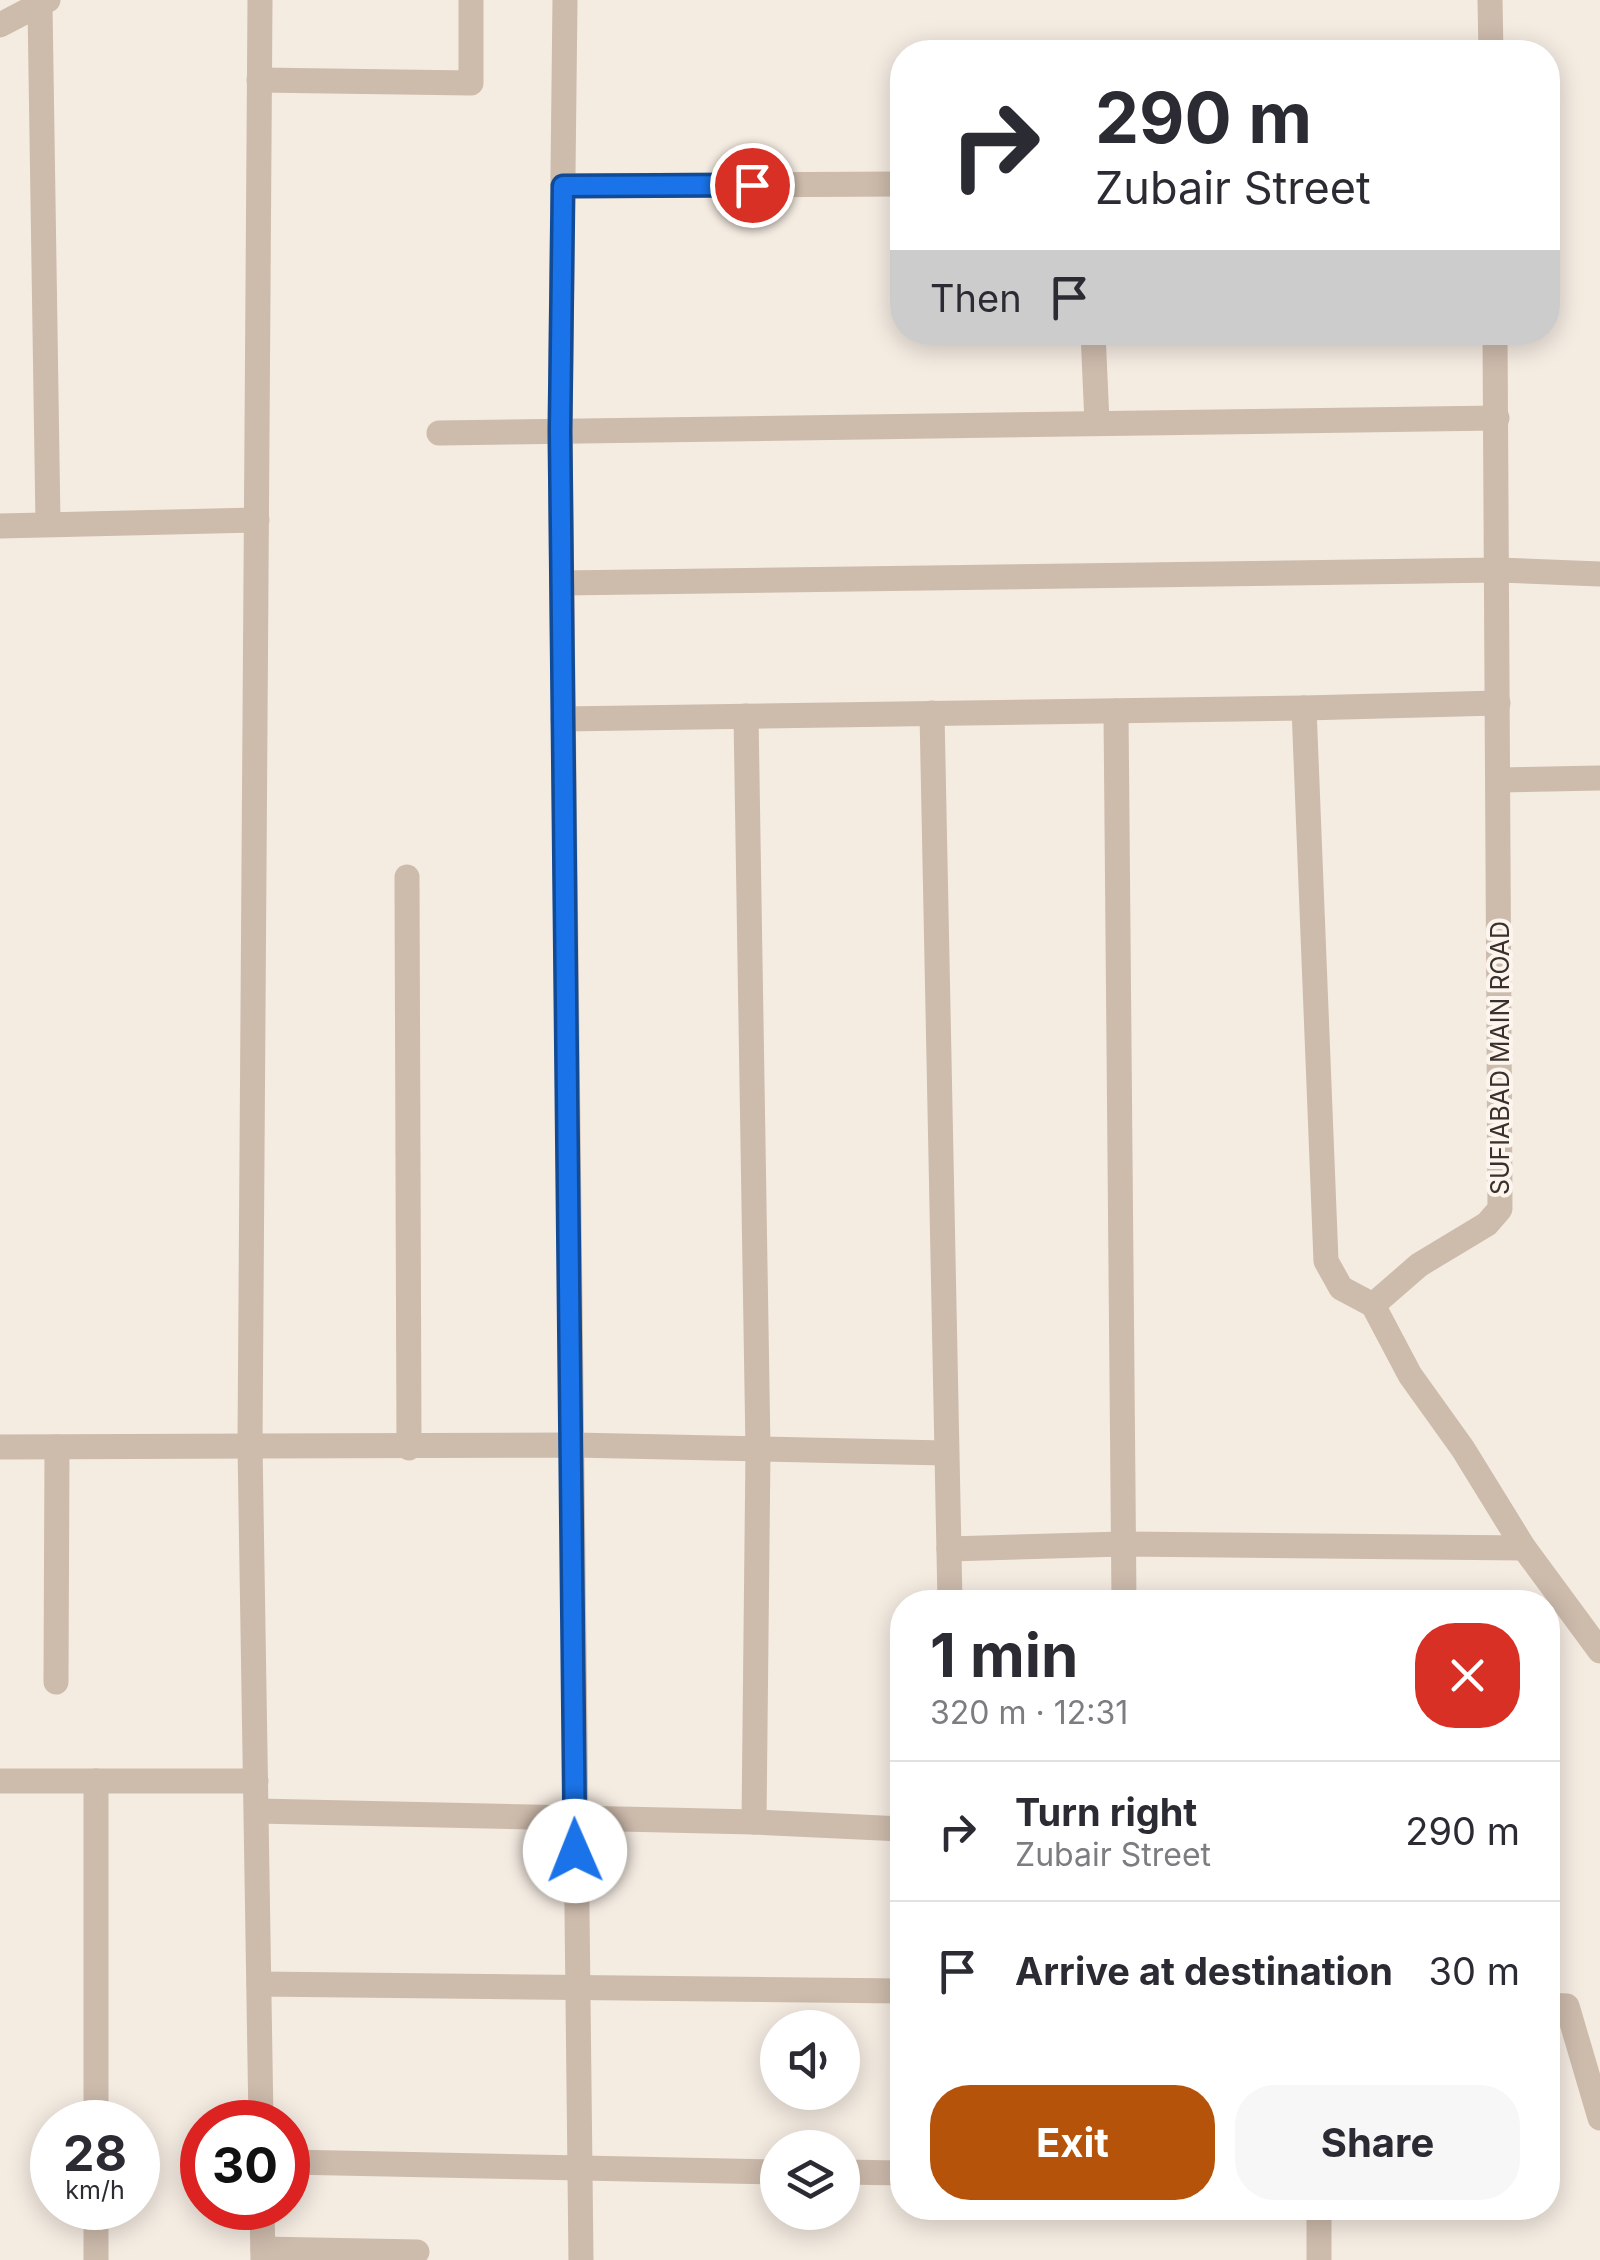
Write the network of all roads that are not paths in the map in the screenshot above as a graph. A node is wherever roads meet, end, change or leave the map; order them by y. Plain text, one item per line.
1 (260, 0) edge
2 (471, 0) edge
3 (565, 0) edge
4 (1490, 0) edge
5 (44, 3) edge
6 (0, 25) edge
7 (1491, 40) edge
8 (259, 80) junction
9 (890, 184) edge
10 (563, 186) junction
11 (1094, 345) edge
12 (1495, 345) edge
13 (1496, 418) junction
14 (1097, 424) junction
15 (560, 431) junction
16 (439, 432) dead end
17 (256, 520) junction
18 (48, 524) junction
19 (0, 526) edge
20 (1498, 570) junction
21 (1600, 574) edge
22 (562, 583) junction
23 (1498, 702) junction
24 (1304, 708) junction
25 (1116, 711) junction
26 (932, 713) junction
27 (746, 716) junction
28 (563, 719) junction
29 (1600, 778) edge
30 (1499, 780) junction
31 (407, 877) dead end
32 (1374, 1306) junction
33 (250, 1445) junction
34 (57, 1446) junction
35 (574, 1446) junction
36 (0, 1447) edge
37 (409, 1448) junction
38 (758, 1449) junction
39 (945, 1453) junction
40 (1124, 1544) junction
41 (1524, 1548) junction
42 (949, 1549) junction
43 (950, 1590) edge
44 (1124, 1590) edge
45 (1555, 1590) edge
46 (1560, 1597) edge
47 (1600, 1651) edge
48 (56, 1682) dead end
49 (0, 1781) edge
50 (96, 1781) junction
51 (256, 1781) junction
52 (257, 1811) junction
53 (575, 1818) junction
54 (754, 1822) junction
55 (890, 1828) edge
56 (260, 1984) junction
57 (577, 1986) junction
58 (890, 1990) edge
59 (1560, 2006) edge
60 (96, 2100) edge
61 (261, 2100) edge
62 (1600, 2118) edge
63 (310, 2163) edge
64 (580, 2170) junction
65 (760, 2172) edge
66 (860, 2172) edge
67 (890, 2173) edge
68 (1319, 2220) edge
69 (96, 2230) edge
70 (417, 2252) dead end
71 (263, 2254) edge
72 (96, 2260) edge
73 (580, 2260) edge
74 (1318, 2260) edge

1 - 8 street
2 - 8 street
3 - 10 street
4 - 7 street
5 - 6 street
5 - 18 street
8 - 17 street
9 - 10 street
10 - 15 street
11 - 14 street
12 - 13 street, SUFIABAD MAIN ROAD
13 - 14 street
13 - 20 street, SUFIABAD MAIN ROAD
14 - 15 street
15 - 16 street
15 - 22 street
17 - 18 street
17 - 33 street
18 - 19 street
20 - 21 street
20 - 22 street
20 - 23 street, SUFIABAD MAIN ROAD
22 - 28 street
23 - 24 street
23 - 30 street, SUFIABAD MAIN ROAD
24 - 25 street
24 - 32 street
25 - 26 street
25 - 40 street
26 - 27 street
26 - 39 street
27 - 28 street
27 - 38 street
28 - 35 street
29 - 30 street
30 - 32 street, SUFIABAD MAIN ROAD
31 - 37 street
32 - 41 street
33 - 34 street
33 - 37 street
33 - 51 street
34 - 36 street
34 - 48 street
35 - 37 street
35 - 38 street
35 - 53 street
38 - 39 street
38 - 54 street
39 - 42 street
40 - 41 street
40 - 42 street
40 - 44 street
41 - 45 street
42 - 43 street
46 - 47 street
49 - 50 street
50 - 51 street
50 - 60 street
51 - 52 street
52 - 53 street
52 - 56 street
53 - 54 street
53 - 57 street
54 - 55 street
56 - 57 street
56 - 61 street
57 - 58 street
57 - 64 street
59 - 62 street
63 - 64 street
64 - 65 street
64 - 73 street
66 - 67 street
68 - 74 street
69 - 72 street
70 - 71 street

